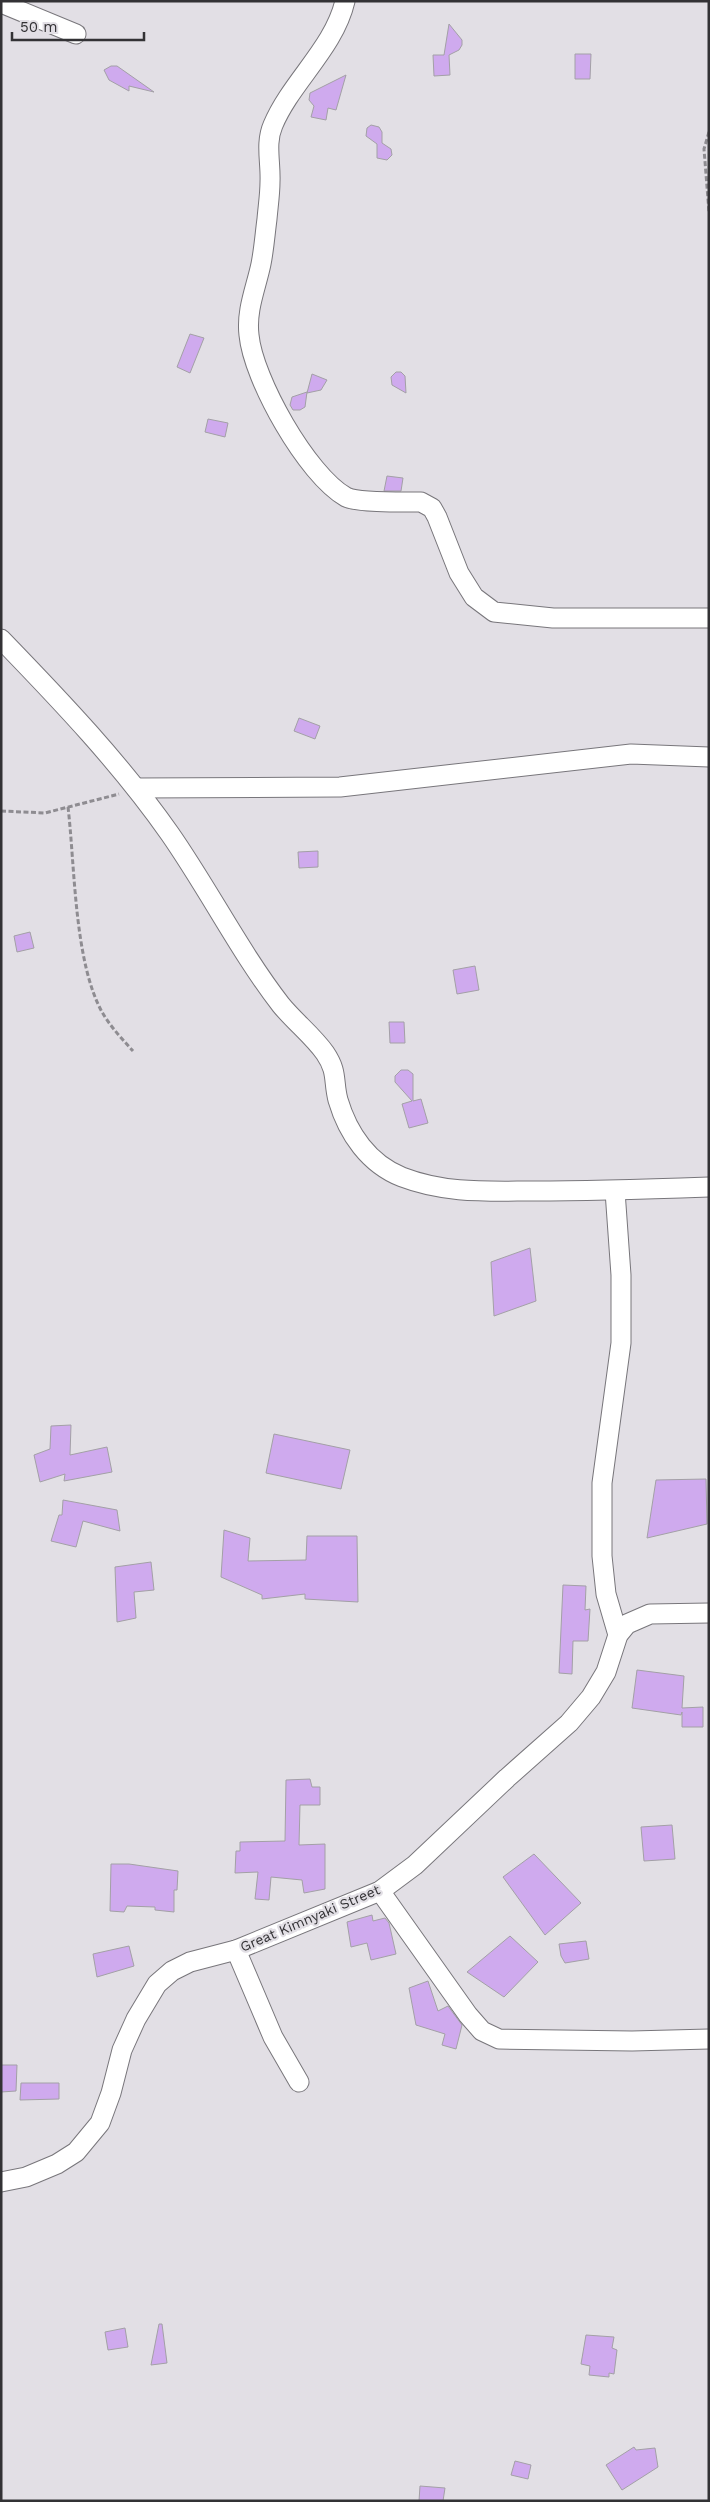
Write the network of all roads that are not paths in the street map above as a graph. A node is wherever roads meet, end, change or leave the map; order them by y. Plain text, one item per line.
1 (345, 1) edge
2 (1, 3) edge
3 (76, 34) dead end
4 (709, 618) edge
5 (1, 639) edge
6 (709, 757) edge
7 (136, 788) junction
8 (709, 1187) edge
9 (615, 1191) junction
10 (709, 1613) edge
11 (618, 1634) junction
12 (380, 1891) junction
13 (236, 1950) junction
14 (709, 2039) edge
15 (299, 2082) dead end
16 (1, 2182) edge

1 - 4 street
2 - 3 street
5 - 7 street
6 - 7 street
7 - 9 street
8 - 9 street
9 - 11 street
10 - 11 street
11 - 12 street, Great Kimnyaki Street
12 - 13 street, Great Kimnyaki Street
12 - 14 street
13 - 15 street
13 - 16 street, Great Kimnyaki Street

